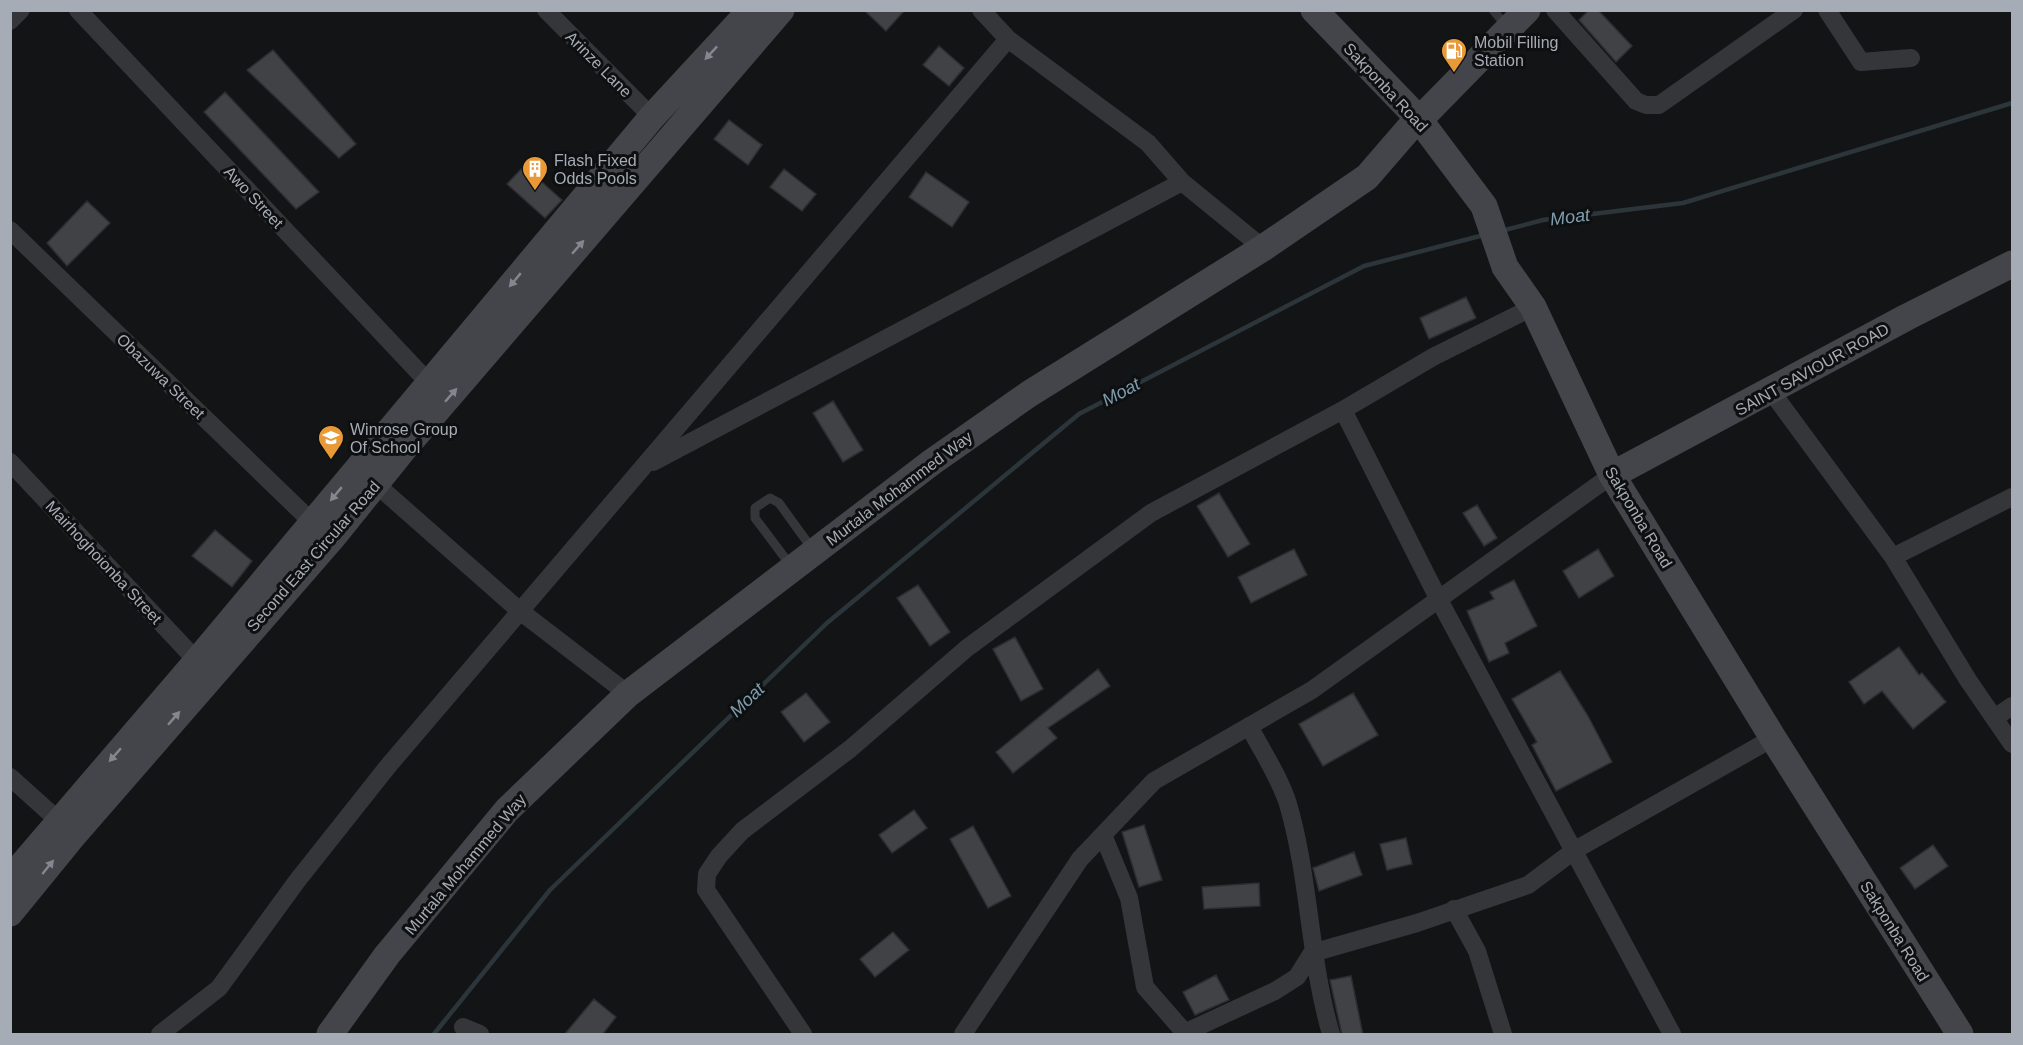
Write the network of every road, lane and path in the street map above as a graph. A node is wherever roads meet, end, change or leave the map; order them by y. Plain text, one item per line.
1 (21, 10) edge
2 (78, 10) edge
3 (546, 10) edge
4 (751, 10) edge
5 (781, 10) edge
6 (981, 10) edge
7 (1314, 10) edge
8 (1555, 10) edge
9 (1794, 10) edge
10 (1827, 10) edge
11 (1510, 17) edge
12 (10, 21) edge
13 (1008, 39) junction
14 (1911, 58) dead end
15 (652, 117) junction
16 (1418, 118) junction
17 (1182, 182) junction
18 (10, 230) edge
19 (1263, 248) junction
20 (2013, 264) edge
21 (1533, 307) junction
22 (429, 383) junction
23 (1771, 391) junction
24 (1343, 410) junction
25 (10, 462) edge
26 (643, 467) junction
27 (1612, 475) junction
28 (366, 476) junction
29 (2013, 497) edge
30 (312, 522) junction
31 (815, 552) junction
32 (1893, 557) junction
33 (793, 568) junction
34 (1438, 598) junction
35 (520, 611) junction
36 (197, 661) junction
37 (628, 694) junction
38 (2013, 706) edge
39 (1996, 717) junction
40 (1250, 726) junction
41 (1773, 738) junction
42 (2013, 744) edge
43 (10, 777) edge
44 (58, 821) junction
45 (1103, 835) junction
46 (1575, 850) junction
47 (10, 879) edge
48 (1454, 909) junction
49 (10, 912) edge
50 (1312, 953) junction
51 (1184, 1034) edge
52 (160, 1035) edge
53 (330, 1035) edge
54 (803, 1035) edge
55 (963, 1035) edge
56 (1331, 1035) edge
57 (1503, 1035) edge
58 (1672, 1035) edge
59 (1960, 1035) edge

1 - 12 street
2 - 22 street, Awo Street
3 - 15 street, Arinze Lane
4 -> 15 main road, Second East Circular Road
28 -> 5 main road, Second East Circular Road
6 - 13 street
7 - 16 main road, Sakponba Road
8 - 9 street
10 - 14 street
11 - 16 main road, Murtala Mohammed Way
13 - 17 street
13 - 26 street
15 -> 22 main road, Second East Circular Road
16 - 19 main road, Murtala Mohammed Way
16 - 21 main road, Sakponba Road
17 - 19 street
17 - 26 street
18 - 30 street, Obazuwa Street
19 - 31 main road, Murtala Mohammed Way
20 - 23 main road, SAINT SAVIOUR ROAD
21 - 24 street
21 - 27 main road, Sakponba Road
22 - 28 main road, Second East Circular Road
23 - 27 main road, SAINT SAVIOUR ROAD
23 - 32 street
24 - 34 street
24 - 54 street
25 - 36 street, Mairhoghoionba Street
26 - 35 street
27 - 34 street
27 - 41 main road, Sakponba Road
28 -> 30 main road, Second East Circular Road
28 - 35 street
49 -> 28 main road, Second East Circular Road
29 - 32 street
30 - 36 main road, Second East Circular Road
31 - 33 main road, Murtala Mohammed Way
31 - 33 lane
32 - 39 street
33 - 37 main road, Murtala Mohammed Way
34 - 40 street
34 - 46 street
35 - 37 street
35 - 52 street
36 -> 44 main road, Second East Circular Road
37 - 53 main road, Murtala Mohammed Way
38 - 39 street
39 - 42 street
40 - 45 street
40 - 50 street
41 - 46 street
41 - 59 main road, Sakponba Road
43 - 44 street
44 - 47 main road, Second East Circular Road
45 - 51 street
45 - 55 street
46 - 48 street
46 - 58 street
48 - 50 street
48 - 57 street
50 - 51 street
50 - 56 street

